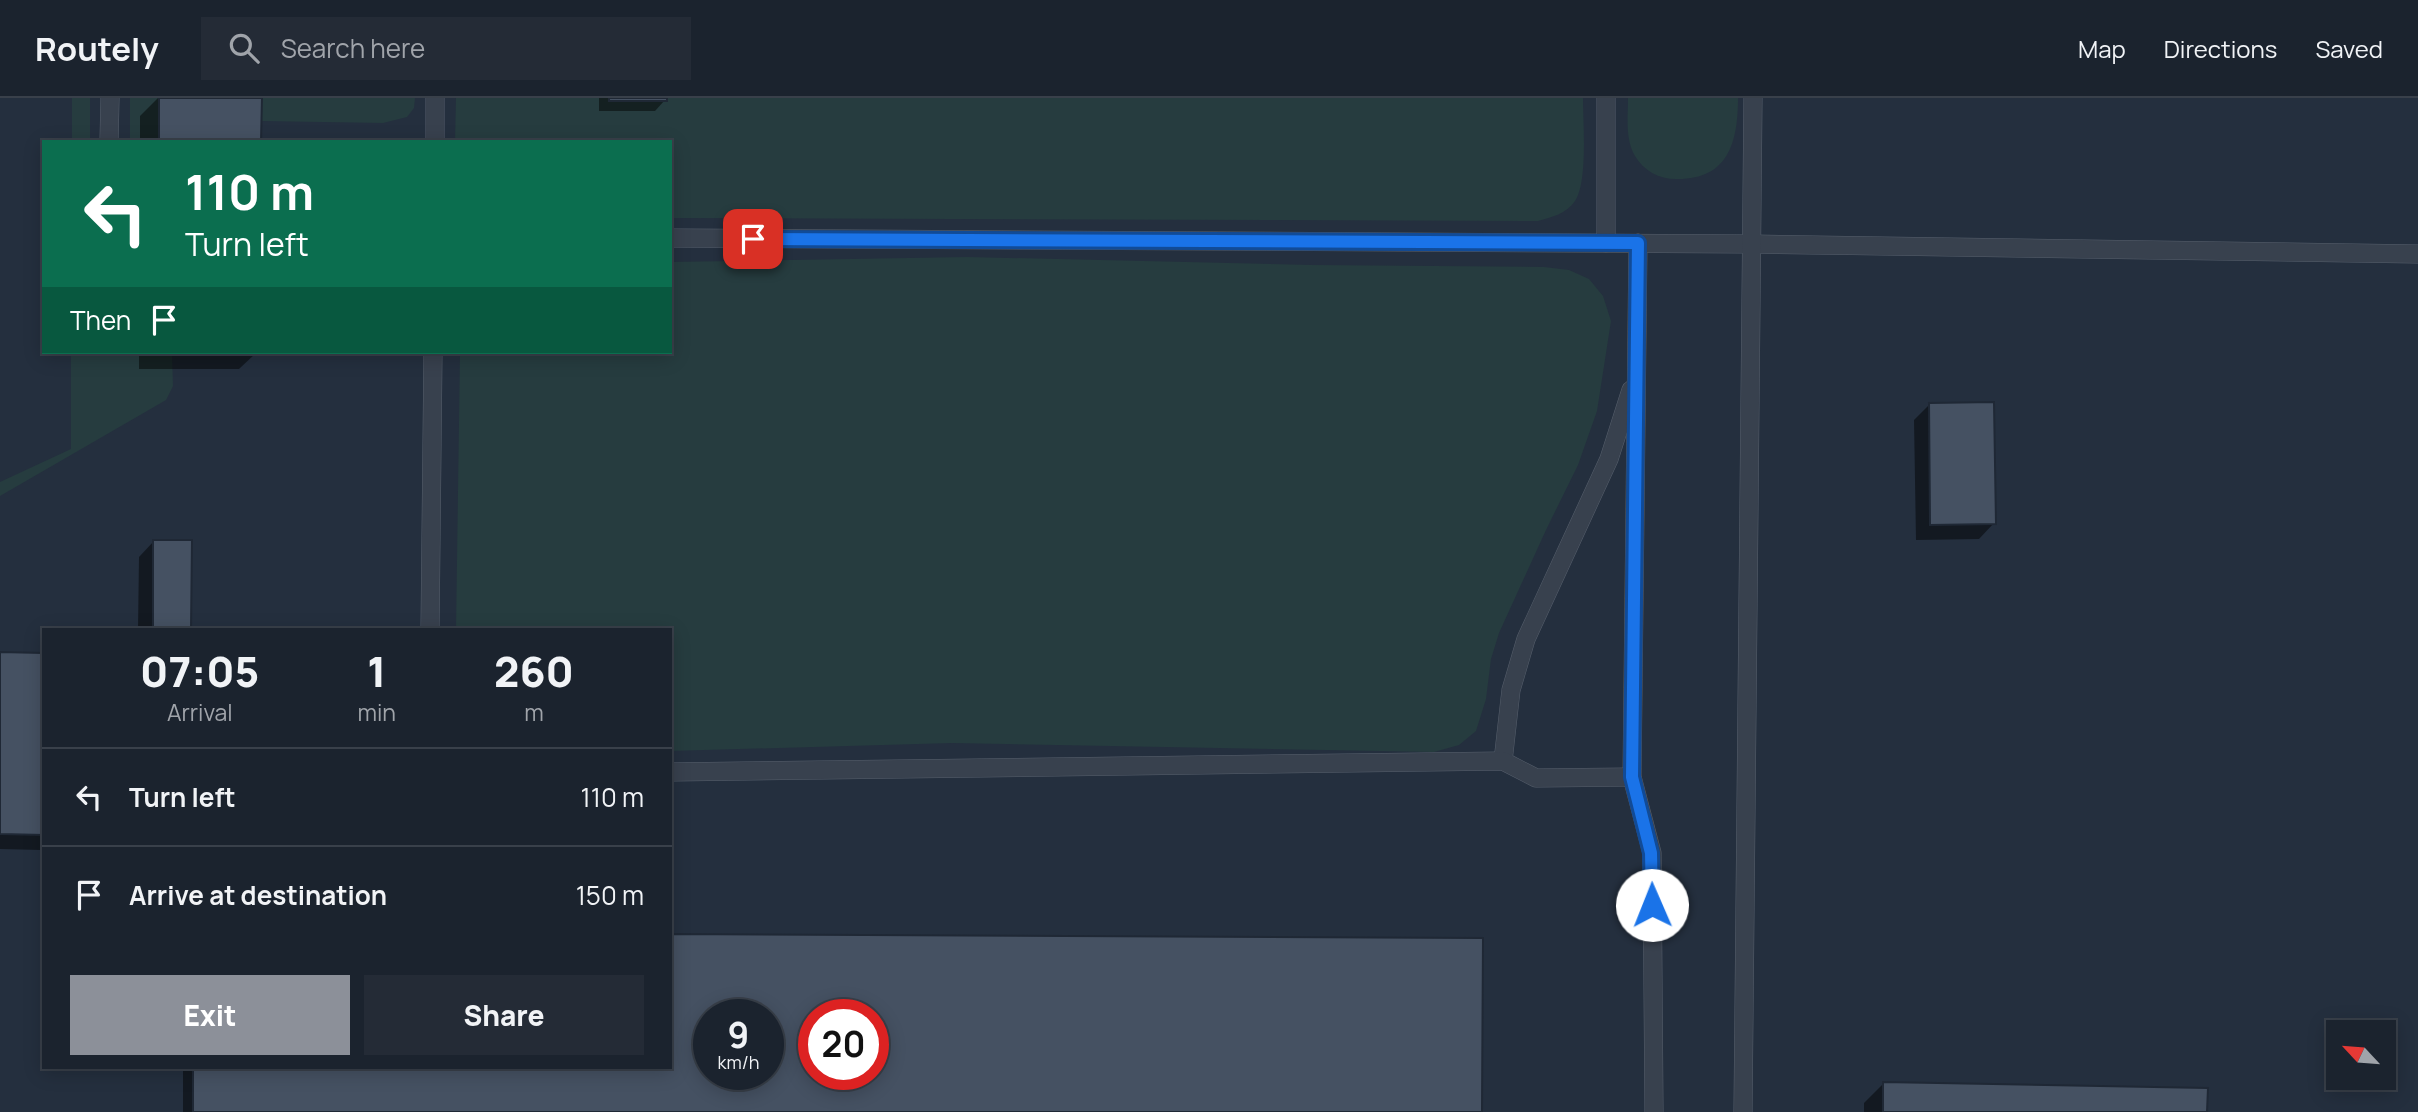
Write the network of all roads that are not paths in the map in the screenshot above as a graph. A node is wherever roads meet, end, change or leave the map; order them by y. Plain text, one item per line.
1 (110, 98) edge
2 (435, 98) edge
3 (1606, 98) edge
4 (1753, 98) edge
5 (109, 140) edge
6 (435, 140) edge
7 (672, 238) edge
8 (1606, 243) junction
9 (1638, 243) junction
10 (1752, 244) junction
11 (2418, 254) edge
12 (433, 354) edge
13 (1637, 372) junction
14 (430, 628) edge
15 (1503, 761) junction
16 (672, 772) edge
17 (1632, 777) junction
18 (1654, 1112) edge
19 (1743, 1112) edge

1 - 5 lane
2 - 6 lane
3 - 8 lane
4 - 10 lane
7 - 8 lane
8 - 9 lane
9 - 10 lane
9 - 13 lane
10 - 11 lane
10 - 19 lane
12 - 14 lane
13 - 15 lane
13 - 17 lane
15 - 16 lane
15 - 17 lane
17 - 18 lane

